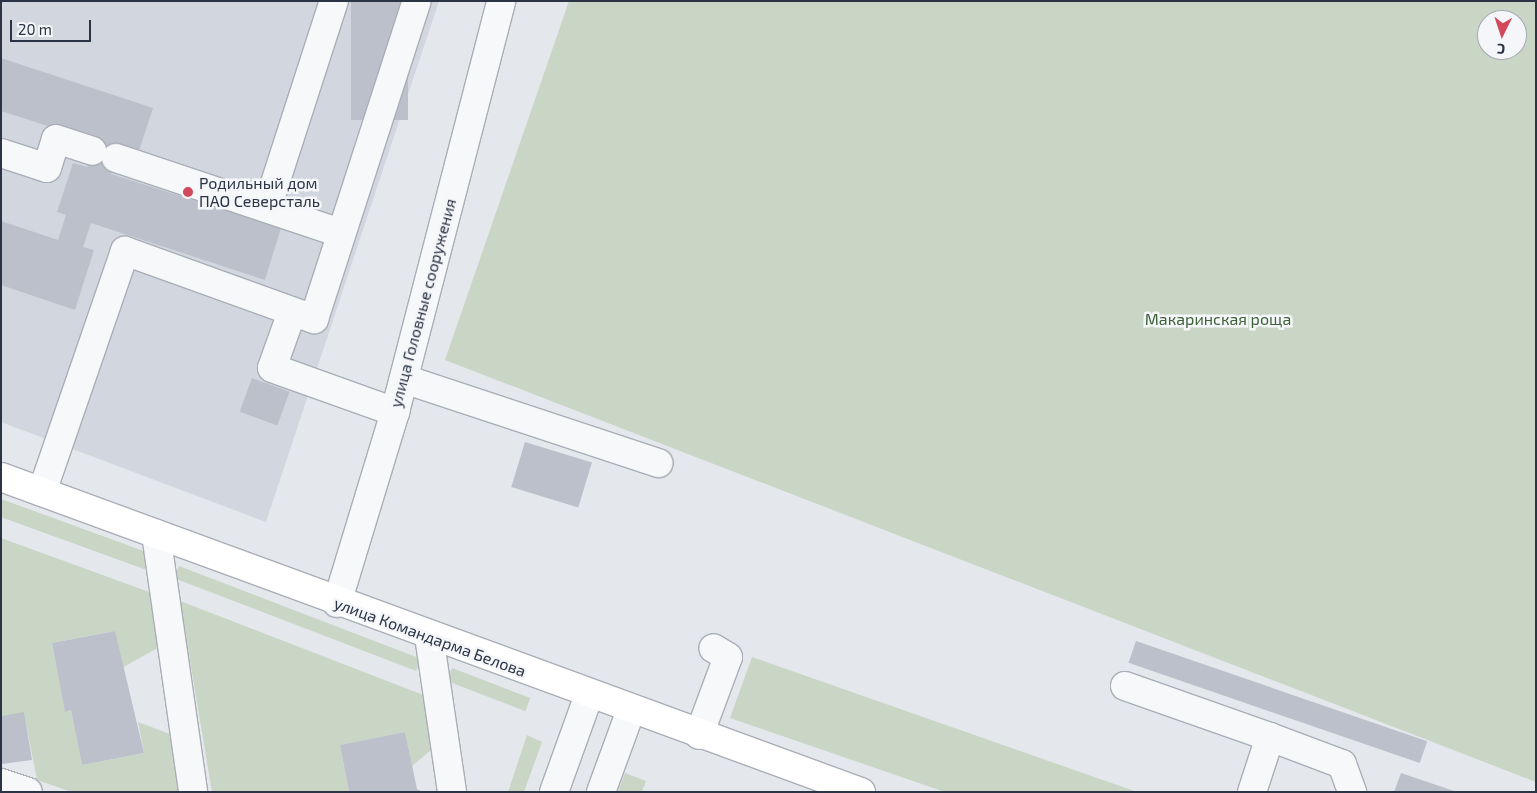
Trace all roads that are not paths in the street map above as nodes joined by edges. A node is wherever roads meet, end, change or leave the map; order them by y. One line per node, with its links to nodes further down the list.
1 (334, 1): 5 (street)
2 (417, 1): 6 (street)
3 (501, 1): 8 (street, улица Головные сооружения)
4 (1, 153): 5 (street)
5 (267, 208): 6 (street)
6 (340, 233): 7 (street)
7 (292, 312): 9 (street); 12 (street)
8 (404, 378): 9 (street, улица Головные сооружения); 10 (street)
9 (395, 412): 14 (street, улица Головные сооружения)
10 (658, 463)
11 (1, 477): 12 (main road, улица Командарма Белова)
12 (42, 492): 13 (main road, улица Командарма Белова)
13 (156, 534): 14 (main road, улица Командарма Белова); 24 (street)
14 (337, 602): 15 (main road, улица Командарма Белова)
15 (429, 636): 18 (main road, улица Командарма Белова); 25 (street)
16 (713, 648): 20 (street)
17 (1125, 686): 21 (street)
18 (589, 695): 19 (main road, улица Командарма Белова); 26 (street)
19 (631, 710): 20 (main road, улица Командарма Белова); 27 (street)
20 (699, 735): 28 (main road, улица Командарма Белова)
21 (1270, 737): 29 (street); 30 (street)
22 (1, 782): 23 (street)
23 (28, 792)
24 (193, 792)
25 (452, 792)
26 (554, 792)
27 (601, 792)
28 (861, 792)
29 (1252, 792)
30 (1352, 792)

